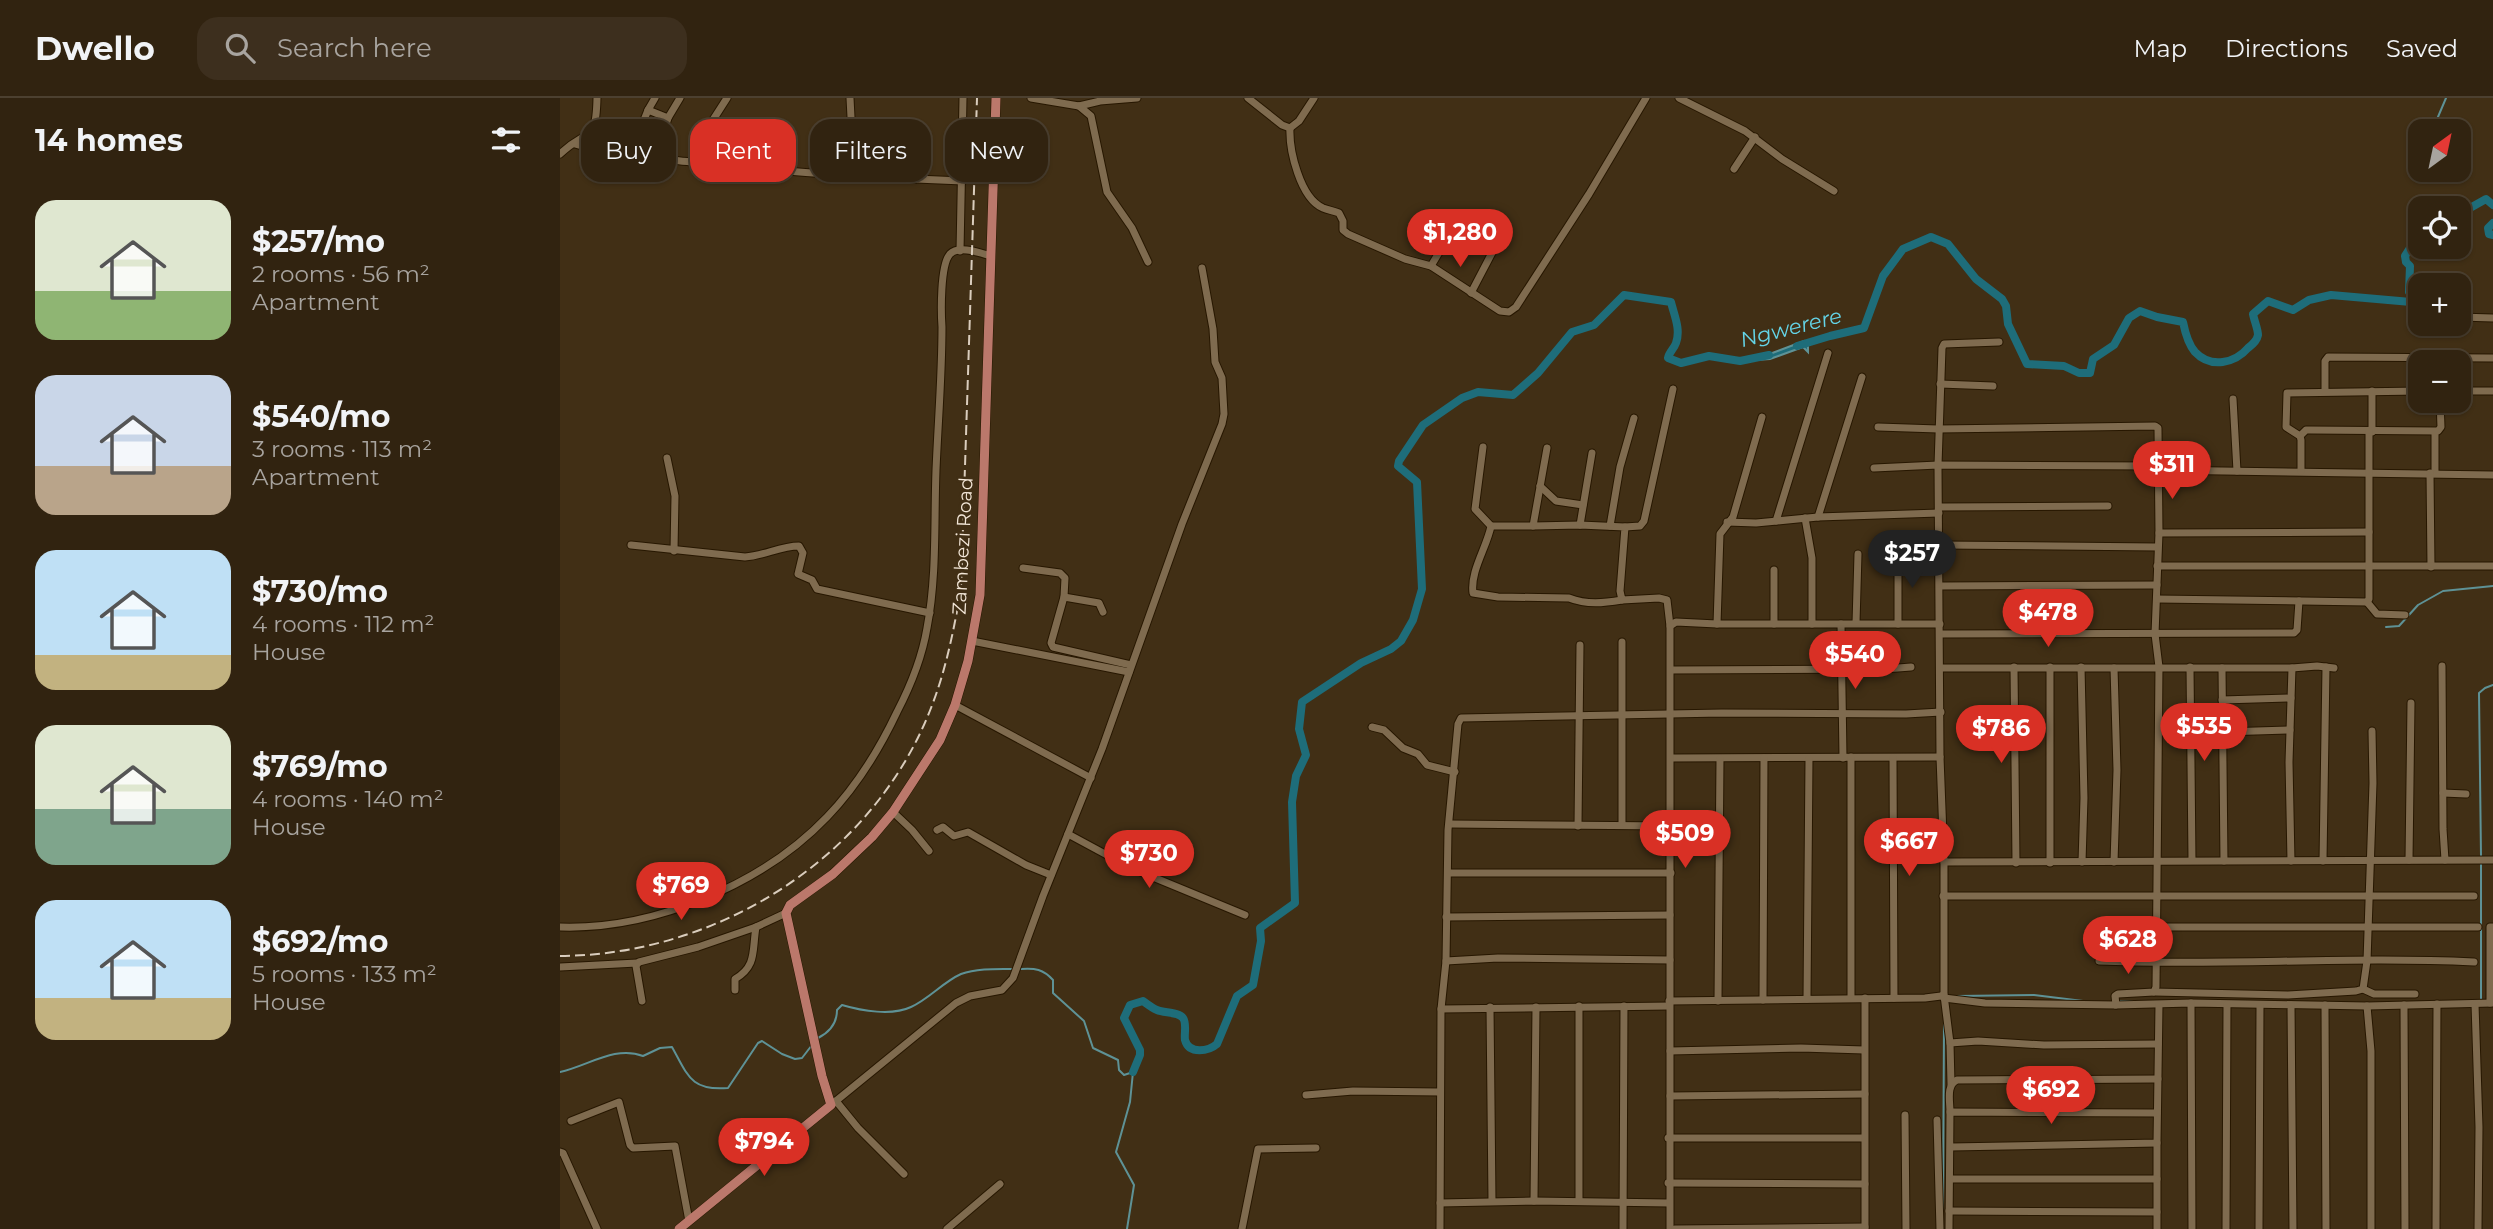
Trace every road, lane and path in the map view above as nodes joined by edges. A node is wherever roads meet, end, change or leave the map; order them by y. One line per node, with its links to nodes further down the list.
1 (597, 98): 23 (street)
2 (655, 98): 15 (street)
3 (680, 98): 16 (street)
4 (727, 98): 18 (street)
5 (850, 98): 19 (street)
6 (963, 98): 20 (street)
7 (996, 98): 32 (main road, Zambezi Road)
8 (1031, 98): 14 (street)
9 (1137, 98): 14 (street)
10 (1248, 98): 21 (street)
11 (1314, 98): 21 (street)
12 (1646, 98): 36 (street)
13 (1679, 98): 22 (street)
14 (1079, 106): 33 (street)
15 (648, 110): 16 (street); 17 (street)
16 (668, 118)
17 (644, 119)
18 (714, 119)
19 (851, 119)
20 (963, 119)
21 (1290, 128): 34 (street)
22 (1755, 137): 26 (street); 28 (street)
23 (575, 144): 24 (street); 25 (street)
24 (581, 146)
25 (560, 154)
26 (1734, 169)
27 (963, 182): 31 (street)
28 (1834, 191)
29 (1444, 214): 34 (street)
30 (1494, 249): 36 (street)
31 (960, 251): 32 (street); 107 (street)
32 (991, 256): 119 (main road, Zambezi Road)
33 (1148, 261)
34 (1431, 266): 36 (street)
35 (1202, 268): 135 (street)
36 (1471, 293)
37 (2471, 317): 38 (street)
38 (2493, 318)
39 (1999, 342): 43 (street)
40 (1828, 353): 78 (street)
41 (2493, 358): 46 (street)
42 (1862, 377): 76 (street)
43 (1940, 384): 44 (street); 56 (street)
44 (1993, 386)
45 (1672, 389): 84 (street)
46 (2325, 391): 47 (street); 59 (street)
47 (2372, 391): 48 (street); 57 (street)
48 (2408, 391)
49 (2471, 391): 50 (street)
50 (2493, 391)
51 (2232, 399): 67 (street)
52 (2440, 413): 58 (street)
53 (1762, 417): 79 (street)
54 (1634, 418): 83 (street)
55 (1878, 427): 56 (street)
56 (1938, 429): 64 (street); 66 (street)
57 (2371, 432): 58 (street); 59 (street); 69 (street)
58 (2435, 432): 70 (street)
59 (2300, 436): 68 (street)
60 (1483, 447): 81 (street)
61 (1547, 448): 72 (street)
62 (1592, 453): 73 (street)
63 (667, 458): 90 (street)
64 (1938, 465): 65 (street); 66 (street); 75 (street)
65 (1874, 468)
66 (2158, 468): 67 (street); 86 (street)
67 (2237, 471): 68 (street)
68 (2301, 471): 69 (street)
69 (2368, 473): 70 (street); 85 (street)
70 (2433, 473): 71 (street); 96 (street)
71 (2493, 475)
72 (1541, 486): 73 (street); 82 (street)
73 (1583, 505): 80 (street)
74 (2108, 506): 75 (street)
75 (1939, 510): 76 (street); 88 (street)
76 (1818, 517): 77 (street)
77 (1805, 519): 78 (street); 112 (street)
78 (1776, 521): 79 (street)
79 (1727, 522): 110 (street)
80 (1580, 525): 82 (street); 83 (street)
81 (1491, 526): 82 (street); 103 (street)
82 (1533, 526)
83 (1610, 526): 84 (street)
84 (1625, 527): 103 (street)
85 (2369, 532): 86 (street); 94 (street)
86 (2159, 533): 89 (street)
87 (631, 545): 90 (street)
88 (1940, 545): 89 (street); 100 (street)
89 (2157, 547): 93 (street)
90 (674, 551): 107 (street)
91 (1858, 554): 109 (street)
92 (1898, 556): 114 (street)
93 (2157, 566): 94 (street); 99 (street)
94 (2370, 566): 96 (street); 105 (street)
95 (2493, 566): 96 (street)
96 (2431, 567)
97 (1023, 568): 101 (street)
98 (1774, 570): 111 (street)
99 (2157, 585): 100 (street); 102 (street)
100 (1940, 586): 115 (street)
101 (1064, 597): 106 (street); 135 (street)
102 (2157, 598): 104 (street); 118 (street)
103 (1622, 600): 116 (street)
104 (2299, 601): 105 (street); 118 (street)
105 (2367, 602): 108 (street)
106 (1103, 612)
107 (930, 613): 195 (street)
108 (2405, 615)
109 (1856, 623): 113 (street); 114 (street)
110 (1717, 624): 111 (street); 116 (street)
111 (1774, 624): 112 (street)
112 (1812, 624): 113 (street)
113 (1841, 624): 136 (street)
114 (1898, 624): 115 (street)
115 (1940, 624): 117 (street)
116 (1670, 626): 137 (street)
117 (1941, 634): 118 (street); 130 (street)
118 (2155, 634): 127 (street)
119 (972, 641): 135 (street); 141 (main road, Zambezi Road)
120 (1622, 642): 145 (street)
121 (1580, 645): 144 (street)
122 (2442, 666): 160 (street)
123 (1911, 667): 136 (street)
124 (2014, 667): 125 (street); 130 (street); 182 (street)
125 (2050, 667): 126 (street); 183 (street)
126 (2081, 667): 131 (street); 180 (street)
127 (2159, 667): 128 (street); 131 (street); 174 (street)
128 (2189, 667): 132 (street); 170 (street)
129 (2326, 667): 133 (street); 134 (street); 177 (street)
130 (1941, 668): 142 (street)
131 (2114, 668): 181 (street)
132 (2222, 668): 133 (street); 139 (street)
133 (2292, 668): 138 (street)
134 (2334, 668)
135 (1130, 669): 159 (street)
136 (1840, 669): 137 (street); 143 (street)
137 (1671, 670): 146 (street)
138 (2291, 698): 139 (street); 148 (street)
139 (2222, 700): 150 (street)
140 (2411, 703): 171 (street)
141 (955, 705): 159 (street); 162 (main road, Zambezi Road)
142 (1941, 712): 143 (street); 151 (street)
143 (1842, 714): 146 (street); 154 (street)
144 (1579, 715): 145 (street); 158 (street); 165 (street)
145 (1621, 715): 146 (street); 164 (street)
146 (1671, 715): 152 (street)
147 (1372, 727): 158 (street)
148 (2290, 730): 150 (street); 176 (street)
149 (2372, 731): 178 (street)
150 (2223, 732): 175 (street)
151 (1940, 757): 155 (street); 179 (street)
152 (1671, 758): 156 (street); 166 (street)
153 (1764, 758): 156 (street); 157 (street); 221 (street)
154 (1847, 758): 155 (street); 157 (street); 219 (street)
155 (1893, 758): 217 (street)
156 (1720, 759): 220 (street)
157 (1809, 759): 218 (street)
158 (1455, 772): 163 (street)
159 (1091, 778): 168 (street)
160 (2443, 793): 161 (street); 172 (street)
161 (2466, 793)
162 (893, 812): 169 (street); 191 (main road, Zambezi Road)
163 (1450, 824): 165 (street); 184 (street)
164 (1622, 825): 165 (street); 166 (street)
165 (1578, 826)
166 (1670, 826): 185 (street)
167 (937, 830): 186 (street)
168 (1068, 834): 186 (street); 192 (street)
169 (929, 851)
170 (2192, 860): 174 (street); 175 (street)
171 (2409, 860): 172 (street); 178 (street)
172 (2445, 860): 173 (street)
173 (2493, 860)
174 (2157, 861): 181 (street); 187 (street)
175 (2224, 861): 176 (street)
176 (2291, 861): 177 (street)
177 (2323, 861): 178 (street)
178 (2369, 861): 188 (street)
179 (1944, 862): 182 (street); 189 (street)
180 (2082, 862): 181 (street); 183 (street)
181 (2114, 862)
182 (2016, 863): 183 (street)
183 (2050, 863)
184 (1448, 873): 185 (street); 194 (street)
185 (1671, 873): 193 (street)
186 (1051, 875): 251 (street)
187 (2158, 895): 188 (street); 189 (street); 201 (street)
188 (2368, 895): 190 (street); 199 (street)
189 (1943, 896): 215 (street)
190 (2474, 896)
191 (786, 913): 196 (street); 251 (main road)
192 (1245, 915)
193 (1670, 915): 194 (street); 202 (street)
194 (1446, 917): 204 (street)
195 (560, 927)
196 (756, 927): 208 (street); 211 (street)
197 (2106, 927): 201 (street)
198 (2493, 927): 203 (street)
199 (2367, 928): 200 (street); 201 (street); 206 (street)
200 (2479, 928)
201 (2158, 929): 209 (street)
202 (1670, 960): 204 (street); 225 (street)
203 (2492, 960): 224 (street)
204 (1446, 961): 240 (street)
205 (2099, 961): 209 (street)
206 (2367, 961): 207 (street); 209 (street); 212 (street)
207 (2474, 962)
208 (637, 963): 210 (street); 222 (street)
209 (2157, 963): 213 (street)
210 (560, 967)
211 (735, 989)
212 (2363, 989): 213 (street); 214 (street)
213 (2154, 992): 228 (street)
214 (2415, 994)
215 (1944, 996): 217 (street); 228 (street); 241 (street)
216 (1865, 998): 217 (street); 219 (street); 243 (street)
217 (1894, 998)
218 (1807, 999): 219 (street); 221 (street)
219 (1851, 999)
220 (1718, 1000): 221 (street); 225 (street)
221 (1763, 1000)
222 (642, 1001)
223 (2191, 1003): 229 (street); 230 (street); 291 (street)
224 (2491, 1003): 227 (street)
225 (1669, 1004): 235 (street); 244 (street)
226 (2437, 1004): 227 (street); 233 (street); 298 (street)
227 (2475, 1004): 299 (street)
228 (2116, 1005): 229 (street)
229 (2159, 1005): 242 (street)
230 (2227, 1005): 236 (street); 292 (street)
231 (2291, 1005): 232 (street); 236 (street); 294 (street)
232 (2325, 1005): 237 (street); 295 (street)
233 (2404, 1005): 237 (street); 297 (street)
234 (1579, 1006): 235 (street); 239 (street); 271 (street)
235 (1624, 1006): 272 (street)
236 (2260, 1006): 293 (street)
237 (2367, 1006): 296 (street)
238 (1490, 1007): 239 (street); 240 (street); 269 (street)
239 (1536, 1007): 270 (street)
240 (1441, 1009): 247 (street)
241 (1950, 1043): 242 (street); 246 (street)
242 (2158, 1044): 245 (street)
243 (1864, 1050): 244 (street); 248 (street)
244 (1670, 1051): 250 (street)
245 (2158, 1079): 246 (street); 253 (street)
246 (1951, 1084): 252 (street)
247 (1440, 1092): 249 (street); 273 (street)
248 (1865, 1094): 250 (street); 258 (street)
249 (1306, 1095)
250 (1670, 1096): 257 (street)
251 (834, 1103): 263 (street); 277 (main road)
252 (1950, 1112): 253 (street); 260 (street)
253 (2157, 1113): 259 (street)
254 (1905, 1115): 287 (street)
255 (1937, 1120): 288 (street)
256 (571, 1121): 277 (street)
257 (1668, 1138): 258 (street); 266 (street)
258 (1864, 1138): 268 (street)
259 (2157, 1143): 260 (street); 265 (street)
260 (1951, 1147): 264 (street)
261 (1316, 1148): 282 (street)
262 (560, 1152): 279 (street)
263 (904, 1174)
264 (1950, 1179): 265 (street); 275 (street)
265 (2157, 1179): 276 (street)
266 (1668, 1183): 268 (street); 274 (street)
267 (1000, 1184): 281 (street)
268 (1865, 1184): 278 (street)
269 (1492, 1201): 270 (street); 273 (street)
270 (1534, 1201): 271 (street)
271 (1579, 1201): 272 (street)
272 (1622, 1201): 274 (street); 284 (street)
273 (1440, 1203): 283 (street)
274 (1669, 1203): 285 (street)
275 (1949, 1211): 276 (street); 289 (street)
276 (2157, 1212): 290 (street)
277 (689, 1221): 280 (main road)
278 (1864, 1228): 286 (street)
279 (597, 1229)
280 (679, 1229)
281 (947, 1229)
282 (1242, 1229)
283 (1440, 1229)
284 (1623, 1229)
285 (1670, 1229)
286 (1675, 1229)
287 (1906, 1229)
288 (1940, 1229)
289 (1949, 1229)
290 (2157, 1229)
291 (2192, 1229)
292 (2226, 1229)
293 (2259, 1229)
294 (2293, 1229)
295 (2326, 1229)
296 (2371, 1229)
297 (2405, 1229)
298 (2436, 1229)
299 (2478, 1229)

